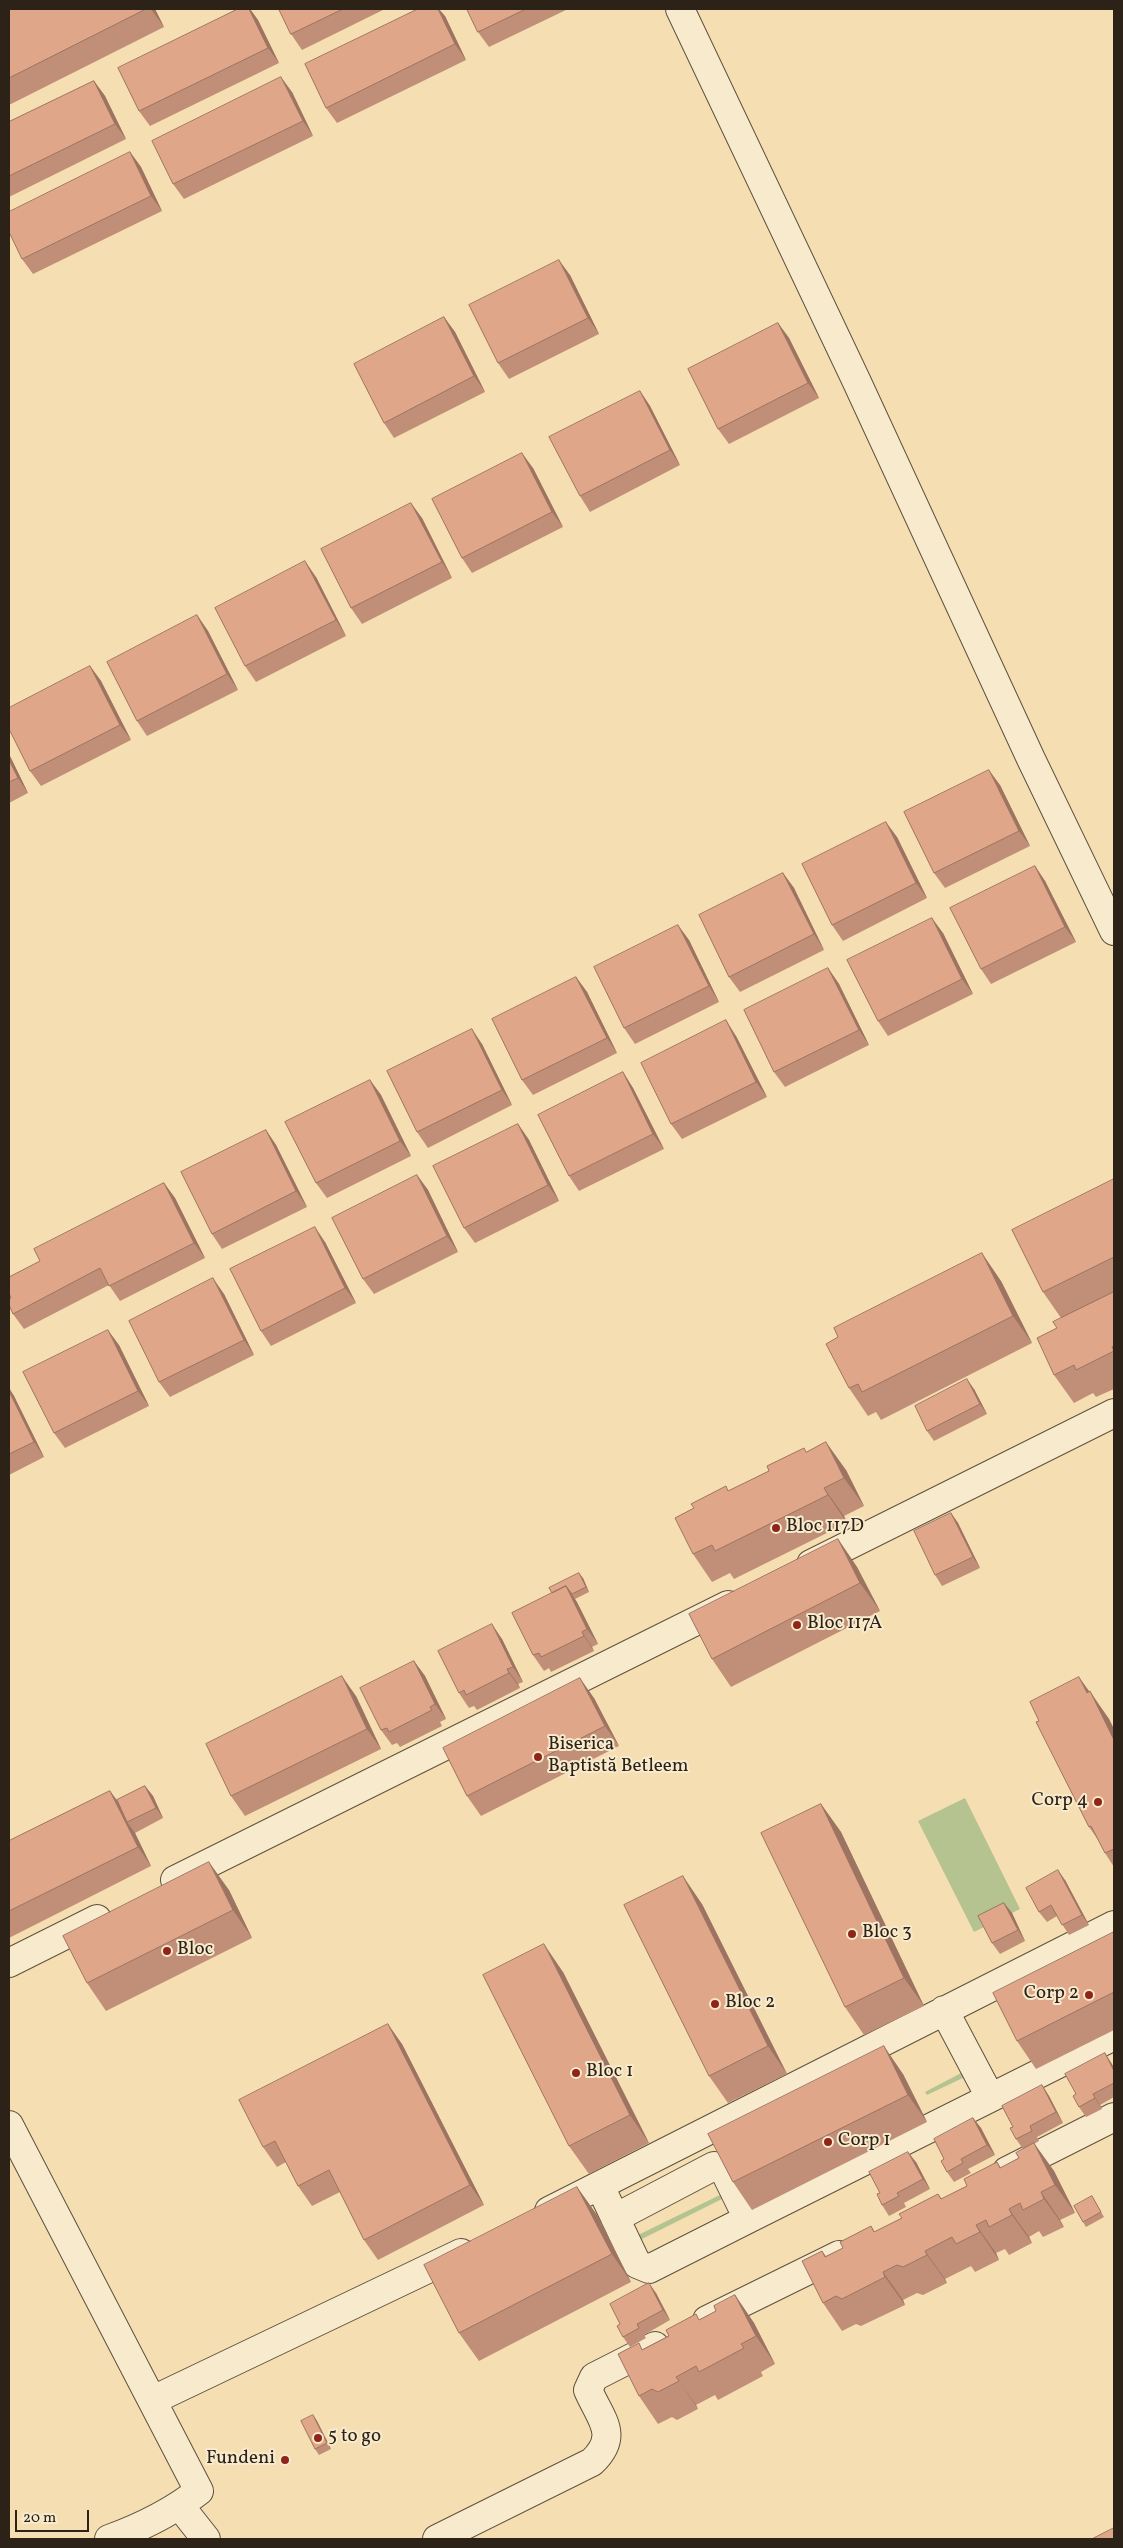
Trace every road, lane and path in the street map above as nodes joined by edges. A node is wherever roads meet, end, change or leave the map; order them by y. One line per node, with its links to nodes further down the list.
1 (680, 9): 2 (street)
2 (1114, 931)
3 (1114, 1413): 4 (street)
4 (786, 1577)
5 (751, 1594): 6 (street)
6 (151, 1892)
7 (116, 1910): 9 (street)
8 (1114, 1924): 10 (street)
9 (9, 1963)
10 (944, 2010): 12 (street); 16 (street)
11 (1114, 2036): 12 (street)
12 (990, 2097): 18 (street)
13 (1114, 2117): 15 (street)
14 (9, 2125): 22 (street)
15 (985, 2181)
16 (600, 2186): 17 (street); 19 (street)
17 (615, 2218): 18 (street); 18 (street)
18 (748, 2219)
19 (525, 2223)
20 (863, 2243): 26 (street)
21 (480, 2244): 22 (street)
22 (153, 2400): 23 (street)
23 (189, 2499): 24 (street); 25 (street)
24 (109, 2539)
25 (206, 2539)
26 (437, 2539)

